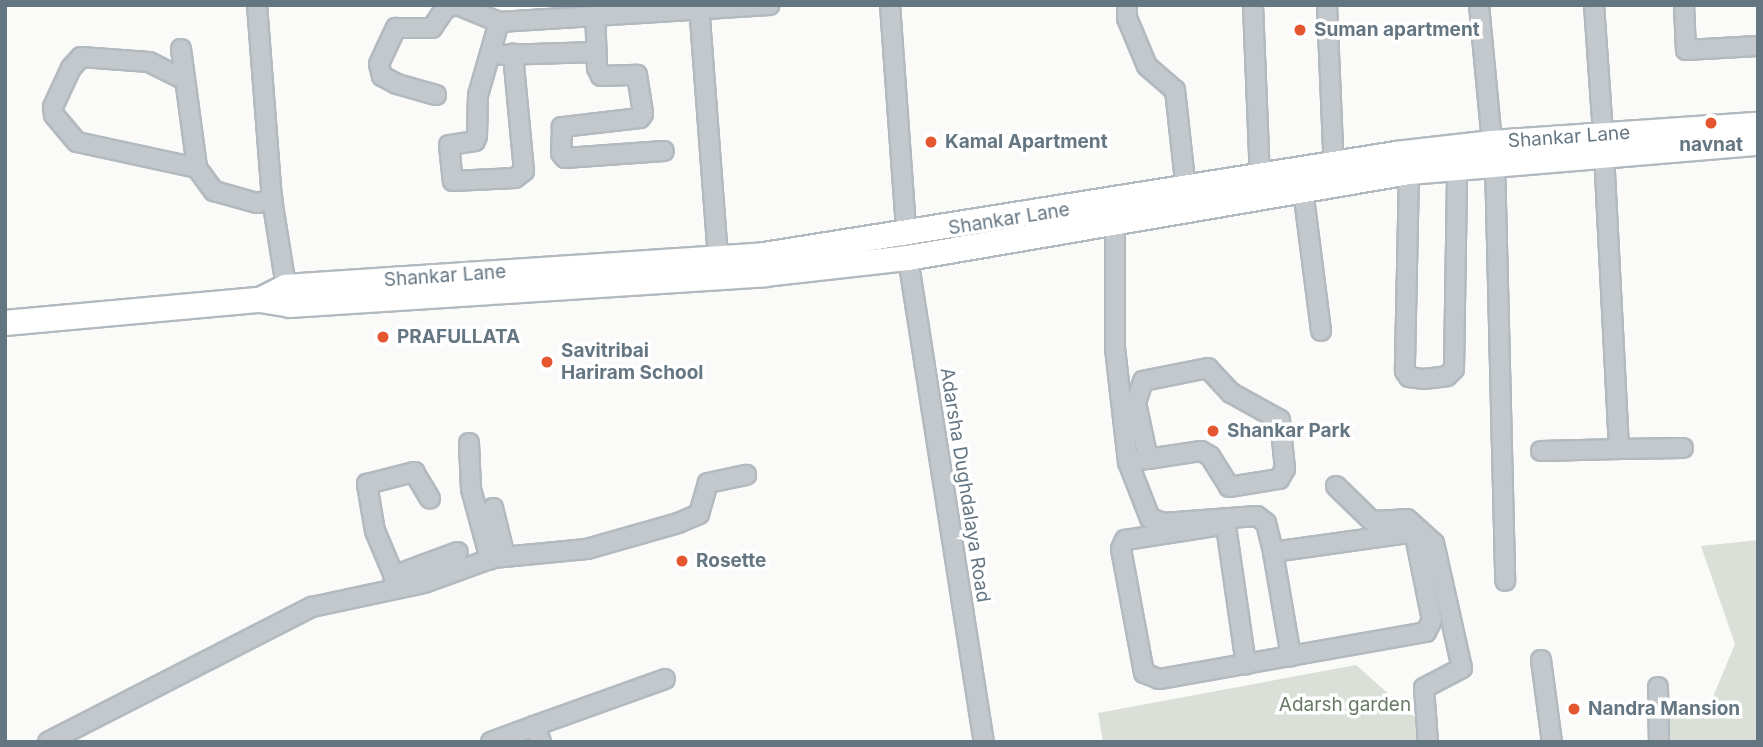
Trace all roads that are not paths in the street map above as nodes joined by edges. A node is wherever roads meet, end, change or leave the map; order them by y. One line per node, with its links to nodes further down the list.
1 (257, 5): 34 (street)
2 (455, 5): 14 (street); 21 (street)
3 (769, 5): 11 (street)
4 (890, 5): 36 (street, Adarsha Dughdalaya Road)
5 (1127, 5): 32 (street)
6 (1253, 5): 31 (street)
7 (1327, 5): 30 (street)
8 (1479, 5): 26 (street)
9 (1594, 5): 24 (street)
10 (1684, 5): 15 (street)
11 (699, 8): 12 (street); 37 (street)
12 (595, 11): 13 (street); 17 (street)
13 (537, 13): 14 (street)
14 (499, 22): 19 (street)
15 (1758, 46)
16 (181, 49): 20 (street)
17 (596, 52): 18 (street); 25 (street)
18 (513, 54): 19 (street); 19 (street)
19 (490, 55)
20 (185, 80): 28 (street); 28 (street)
21 (436, 95)
22 (1758, 125): 24 (street, Shankar Lane)
23 (1758, 143): 24 (street, Shankar Lane)
24 (1603, 144): 26 (street, Shankar Lane); 43 (street)
25 (664, 151)
26 (1493, 152): 27 (street, Shankar Lane); 30 (street, Shankar Lane); 57 (street)
27 (1457, 167): 29 (street, Shankar Lane); 29 (street)
28 (197, 168): 34 (street)
29 (1409, 172): 30 (street, Shankar Lane)
30 (1334, 174): 31 (street, Shankar Lane); 33 (street, Shankar Lane)
31 (1260, 177): 32 (street, Shankar Lane)
32 (1186, 190): 35 (street, Shankar Lane)
33 (1303, 190): 35 (street, Shankar Lane); 40 (street)
34 (272, 199): 38 (street)
35 (1115, 212): 36 (street, Shankar Lane); 46 (street)
36 (908, 247): 37 (street, Shankar Lane); 67 (street, Adarsha Dughdalaya Road)
37 (719, 268): 38 (street, Shankar Lane)
38 (288, 296): 39 (street, Shankar Lane)
39 (5, 323)
40 (1321, 331)
41 (468, 443): 56 (street)
42 (1683, 448): 43 (street)
43 (1619, 449): 44 (street)
44 (1541, 451)
45 (1148, 459): 45 (street); 46 (street)
46 (1128, 462): 50 (street)
47 (746, 475): 56 (street)
48 (1336, 486): 68 (street)
49 (430, 499): 58 (street)
50 (1142, 506): 52 (street); 53 (street)
51 (493, 508): 56 (street)
52 (1226, 519): 55 (street); 61 (street); 61 (street)
53 (1145, 527)
54 (458, 552): 58 (street)
55 (1273, 552): 59 (street); 59 (street)
56 (497, 558): 58 (street)
57 (1505, 581)
58 (396, 582): 65 (street)
59 (1291, 656): 61 (street)
60 (1541, 660): 69 (street)
61 (1246, 664)
62 (665, 679): 64 (street)
63 (1658, 687): 70 (street)
64 (538, 734): 66 (street)
65 (48, 742)
66 (491, 742)
67 (984, 742)
68 (1428, 742)
69 (1552, 742)
70 (1659, 742)

